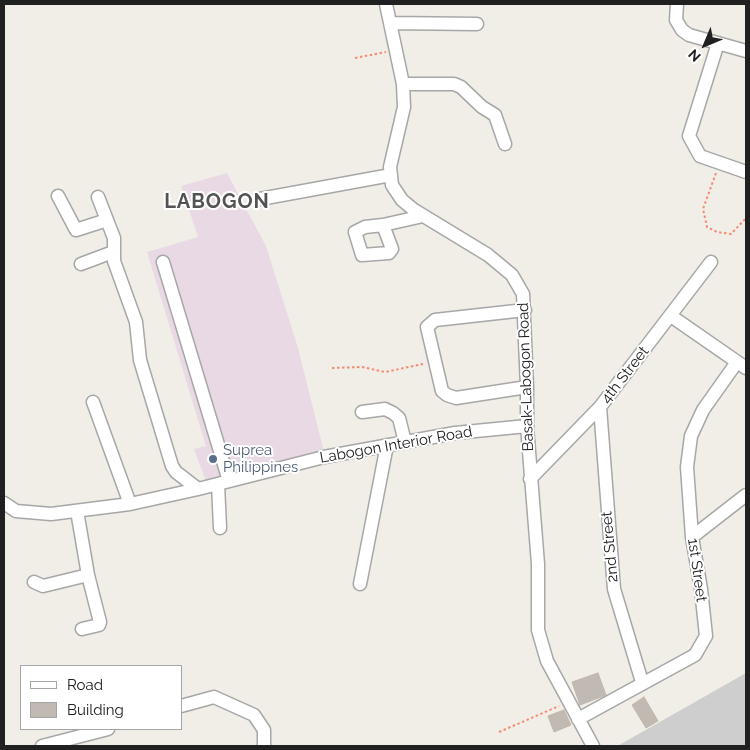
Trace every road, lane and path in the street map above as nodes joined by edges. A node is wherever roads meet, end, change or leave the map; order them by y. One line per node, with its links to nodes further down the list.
1 (386, 4): 3 (street)
2 (676, 4): 5 (street)
3 (390, 23): 4 (street); 6 (street)
4 (477, 24)
5 (718, 43): 7 (street); 11 (street)
6 (395, 50): 8 (path); 9 (street)
7 (746, 50)
8 (355, 58)
9 (403, 84): 10 (street); 13 (street)
10 (506, 144)
11 (714, 161): 12 (street); 18 (path)
12 (746, 172)
13 (390, 174): 16 (street); 17 (street, Basak-Labogon Road)
14 (58, 196): 19 (street)
15 (98, 197): 19 (street)
16 (260, 199)
17 (423, 216): 20 (street); 25 (street, Basak-Labogon Road)
18 (746, 218)
19 (107, 220): 21 (street)
20 (384, 225)
21 (113, 252): 24 (street); 39 (street)
22 (164, 262): 38 (street)
23 (710, 262): 26 (street, 4th Street)
24 (81, 264)
25 (525, 310): 27 (street); 30 (street, Basak-Labogon Road)
26 (671, 316): 28 (street); 32 (street, 4th Street)
27 (435, 361): 29 (path); 30 (street)
28 (742, 365): 45 (street, 1st Street)
29 (332, 368)
30 (528, 387): 34 (street, Basak-Labogon Road)
31 (93, 402): 42 (street)
32 (600, 407): 37 (street, 4th Street); 50 (street, 2nd Street)
33 (362, 412): 35 (street)
34 (526, 426): 35 (street, Labogon Interior Road); 37 (street, Basak-Labogon Road)
35 (405, 442): 36 (street, Labogon Interior Road)
36 (387, 445): 38 (street, Labogon Interior Road); 48 (street)
37 (530, 479): 51 (street, Basak-Labogon Road)
38 (224, 482): 39 (street, Labogon Interior Road); 44 (street)
39 (198, 489): 42 (street, Labogon Interior Road)
40 (746, 495): 45 (street)
41 (4, 504): 43 (street, Labogon Interior Road)
42 (130, 504): 43 (street, Labogon Interior Road)
43 (77, 511): 46 (street)
44 (220, 528)
45 (692, 536): 50 (street, 1st Street)
46 (88, 575): 47 (street); 49 (street)
47 (34, 582)
48 (360, 584)
49 (82, 629)
50 (642, 682): 53 (street, 1st Street)
51 (568, 702): 53 (street, Basak-Labogon Road); 55 (path)
52 (182, 706): 58 (street)
53 (578, 719): 59 (street, Basak-Labogon Road)
54 (104, 730): 57 (street)
55 (498, 732)
56 (42, 746): 57 (street)
57 (48, 746)
58 (264, 746)
59 (593, 746)

